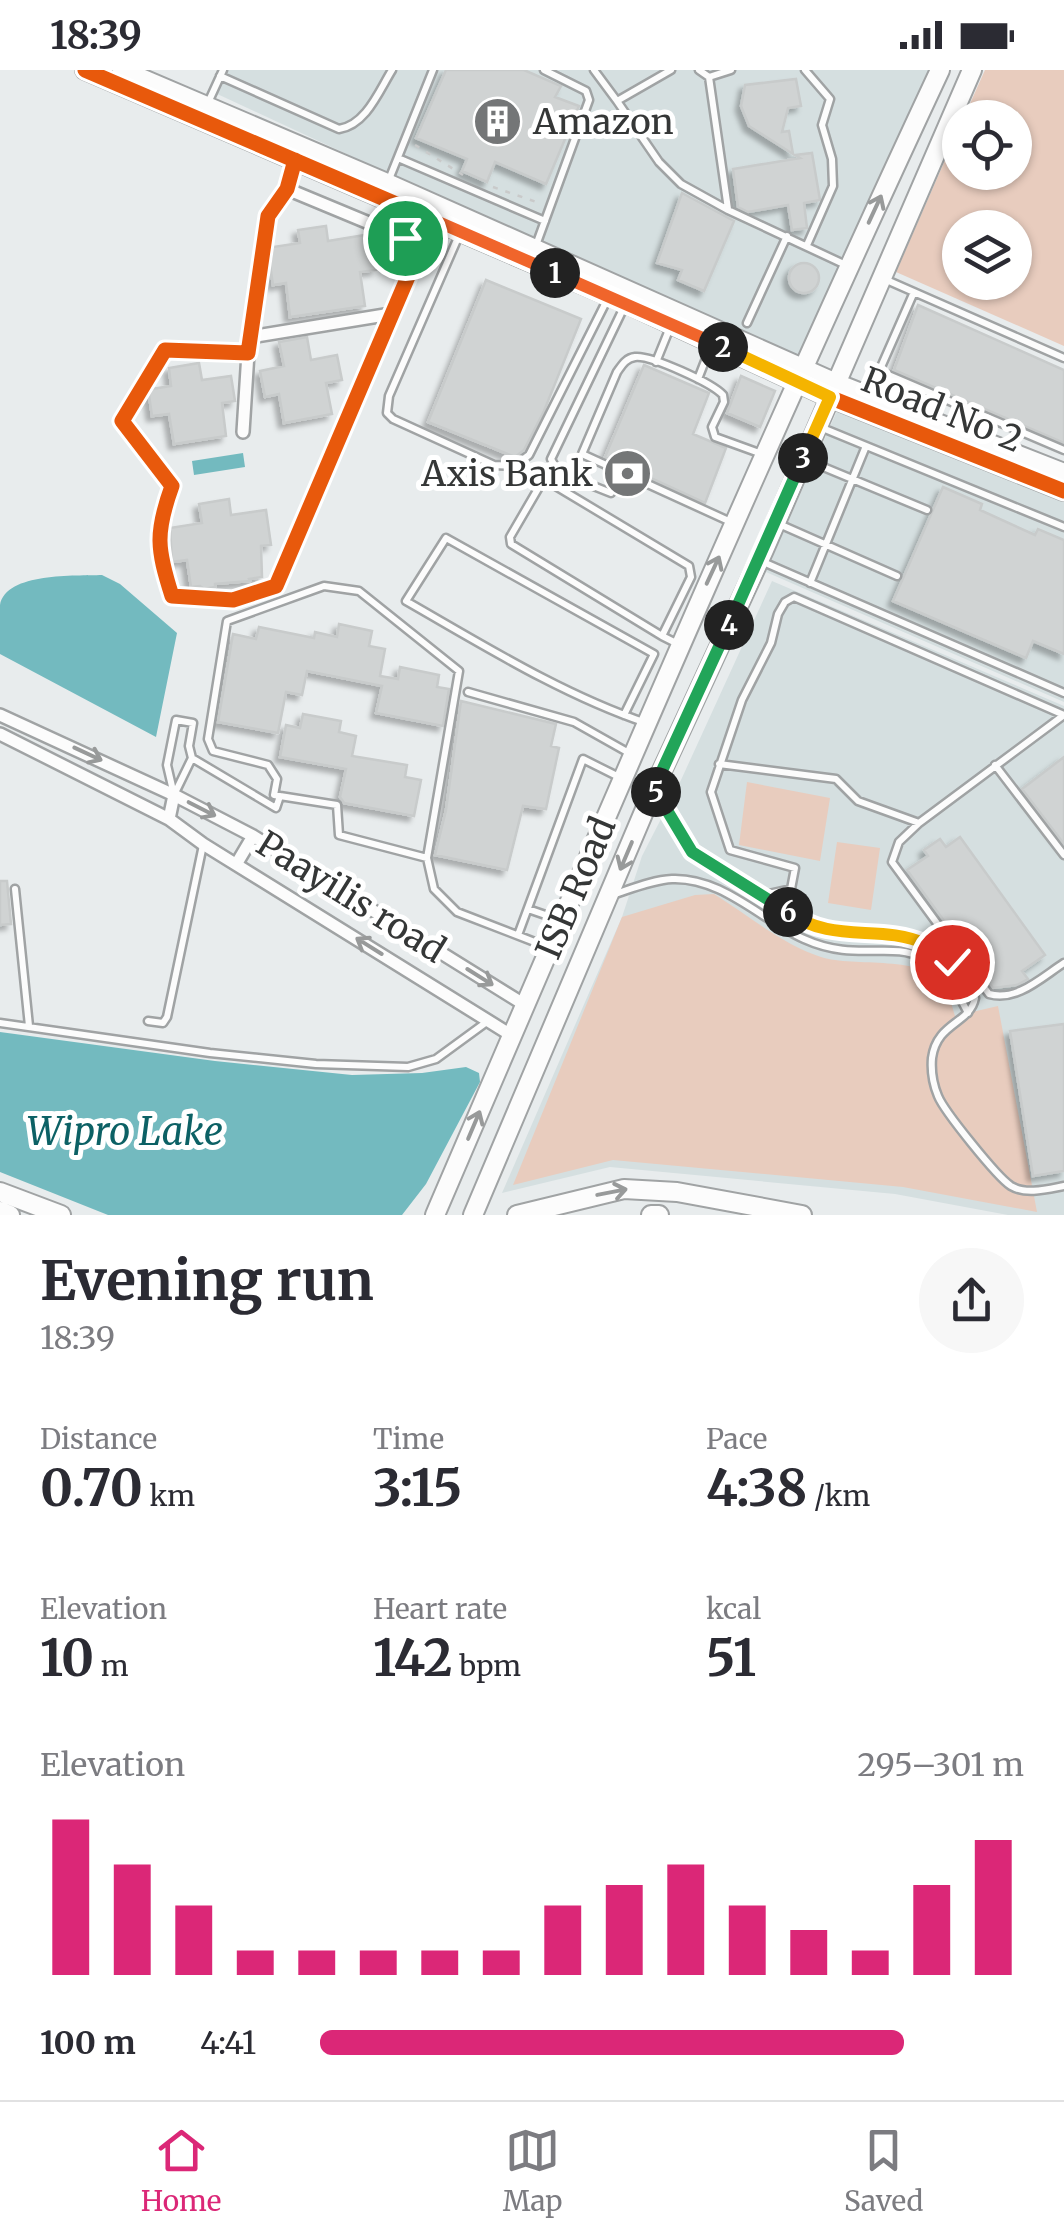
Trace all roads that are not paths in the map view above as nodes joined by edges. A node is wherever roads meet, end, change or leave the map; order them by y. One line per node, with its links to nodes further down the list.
1 (85, 70): 18 (main road, Road No 2)
2 (122, 70): 16 (main road, Road No 2)
3 (392, 70): 13 (lane)
4 (433, 70): 17 (lane)
5 (544, 70): 23 (lane)
6 (594, 70): 15 (lane)
7 (671, 70): 15 (lane)
8 (699, 70): 14 (lane)
9 (731, 70): 14 (lane)
10 (805, 70): 27 (lane)
11 (940, 70): 29 (main road, ISB Road, one-way to 11)
12 (972, 70): 30 (main road, ISB Road)
13 (221, 73): 16 (lane)
14 (710, 77): 21 (lane)
15 (617, 100): 21 (lane)
16 (206, 107): 19 (main road, Road No 2)
17 (398, 158): 19 (lane); 23 (lane)
18 (295, 160): 20 (street); 22 (main road, Road No 2)
19 (387, 183): 28 (main road, Road No 2)
20 (288, 189): 26 (street); 36 (street)
21 (728, 210): 25 (lane)
22 (413, 211): 24 (main road, Road No 2); 26 (street)
23 (542, 219): 28 (lane)
24 (461, 232): 32 (main road, Road No 2); 32 (lane)
25 (787, 236): 27 (lane); 34 (lane)
26 (405, 238): 33 (street)
27 (808, 245): 29 (lane)
28 (535, 248): 42 (main road, Road No 2)
29 (848, 266): 42 (main road, ISB Road)
30 (882, 278): 31 (lane); 44 (main road, ISB Road)
31 (914, 292): 39 (lane); 41 (lane)
32 (617, 299): 35 (main road, Road No 2); 57 (lane)
33 (391, 314): 36 (street); 38 (street)
34 (748, 322)
35 (672, 324): 37 (main road, Road No 2); 40 (lane)
36 (250, 337): 38 (street)
37 (713, 342): 42 (main road, Road No 2); 43 (lane)
38 (248, 353): 47 (street)
39 (1064, 358)
40 (656, 362): 43 (lane); 59 (lane)
41 (880, 371): 45 (lane); 48 (lane)
42 (800, 373): 44 (main road, Road No 2); 51 (main road, ISB Road)
43 (698, 380): 51 (lane)
44 (833, 390): 45 (main road, Road No 2); 46 (main road, ISB Road); 56 (main road, Road No 2)
45 (868, 396): 52 (main road, Road No 2)
46 (817, 425): 49 (lane); 53 (main road, ISB Road)
47 (243, 432)
48 (1032, 436): 50 (lane); 52 (lane)
49 (866, 446): 55 (lane); 61 (lane)
50 (1064, 450)
51 (764, 455): 59 (main road, ISB Road)
52 (1022, 456): 54 (main road, Road No 2)
53 (803, 458): 55 (lane); 60 (main road, ISB Road)
54 (1064, 473)
55 (852, 478): 58 (lane); 62 (lane)
56 (1064, 491)
57 (612, 494)
58 (927, 510)
59 (734, 523): 66 (main road, ISB Road, one-way to 59)
60 (775, 523): 62 (lane); 63 (main road, ISB Road)
61 (1064, 527)
62 (826, 545): 64 (lane); 65 (lane)
63 (758, 560): 65 (lane); 80 (main road, ISB Road)
64 (897, 576)
65 (810, 582): 69 (lane)
66 (682, 618): 67 (main road, ISB Road); 67 (lane)
67 (671, 641): 73 (main road, ISB Road)
68 (468, 692): 75 (lane)
69 (1064, 693)
70 (0, 715): 81 (street, Paayilis road, one-way to 81)
71 (624, 715): 71 (lane); 73 (lane)
72 (1064, 715): 77 (lane); 78 (lane)
73 (647, 723): 75 (main road, ISB Road)
74 (0, 734): 83 (street, Paayilis road)
75 (632, 756): 79 (main road, ISB Road)
76 (192, 758): 81 (lane); 81 (lane); 82 (lane)
77 (719, 764): 84 (lane); 91 (lane)
78 (995, 765): 84 (lane); 87 (lane)
79 (622, 778): 93 (lane); 94 (main road, ISB Road)
80 (654, 788): 91 (lane); 92 (main road, ISB Road, one-way to 92)
81 (174, 795): 83 (street); 85 (street, Paayilis road, one-way to 85)
82 (280, 796): 88 (lane); 88 (lane)
83 (169, 819): 86 (street, Paayilis road)
84 (920, 824): 97 (lane)
85 (254, 836): 89 (street); 98 (street, Paayilis road, one-way to 98)
86 (203, 844): 89 (street, Paayilis road); 101 (lane)
87 (1064, 855)
88 (428, 858): 95 (lane)
89 (237, 864): 100 (street, Paayilis road, one-way to 89)
90 (16, 889): 103 (lane)
91 (763, 895): 99 (lane)
92 (610, 896): 99 (lane); 111 (main road, ISB Road)
93 (528, 908): 94 (lane); 95 (lane)
94 (562, 921): 96 (main road, ISB Road)
95 (518, 936): 96 (lane)
96 (551, 948): 98 (main road, ISB Road)
97 (1064, 963)
98 (525, 1005): 104 (main road, ISB Road)
99 (968, 1013): 105 (lane)
100 (489, 1020): 103 (lane); 104 (street, Paayilis road)
101 (148, 1021)
102 (0, 1023): 103 (lane)
103 (29, 1026)
104 (512, 1034): 110 (main road, ISB Road, one-way to 104)
105 (1064, 1186)
106 (0, 1192): 109 (main road)
107 (0, 1211): 108 (main road)
108 (10, 1215)
109 (61, 1215)
110 (436, 1215)
111 (473, 1215)
112 (517, 1215): 113 (main road, one-way to 113)
113 (802, 1215)

